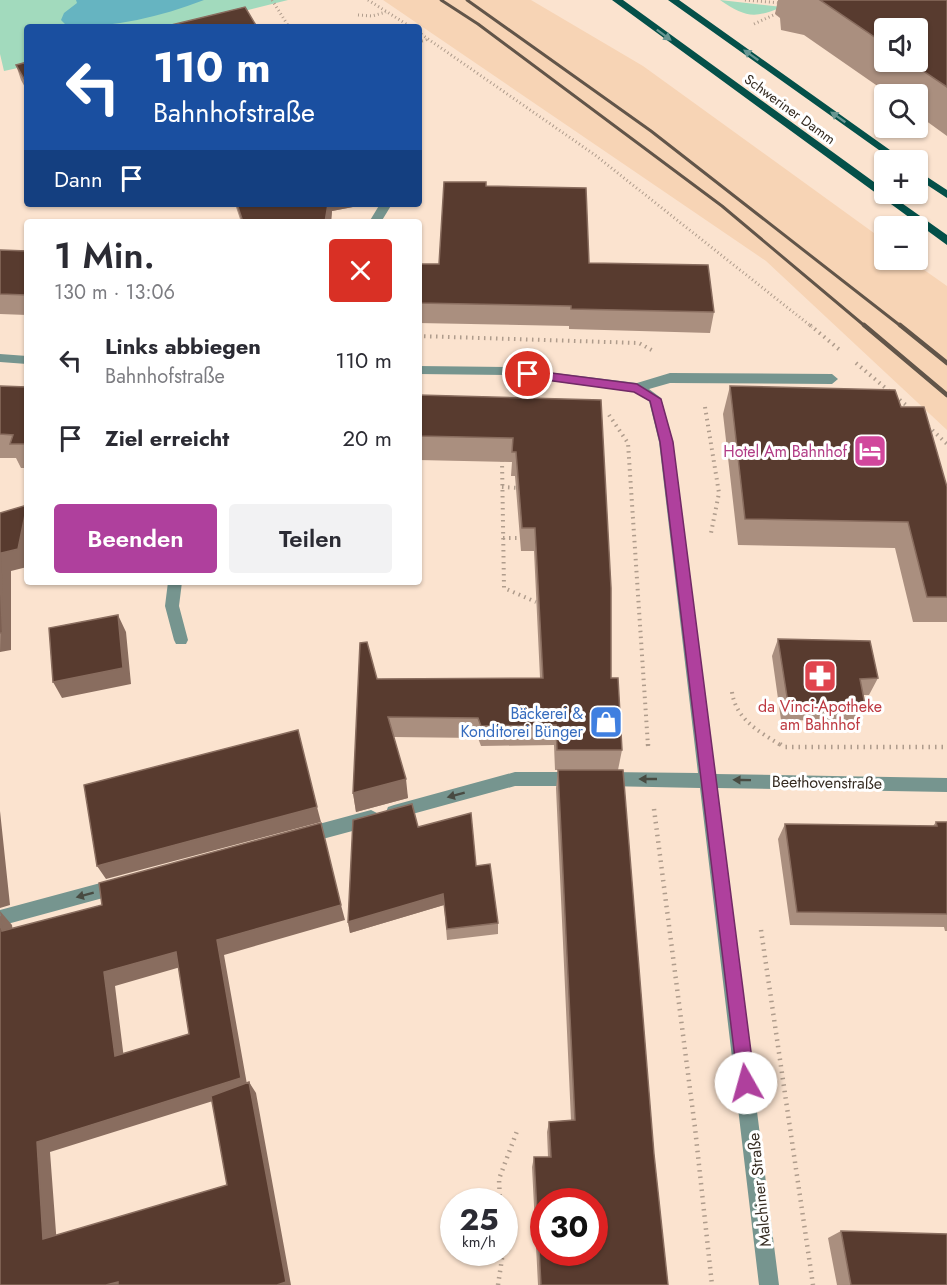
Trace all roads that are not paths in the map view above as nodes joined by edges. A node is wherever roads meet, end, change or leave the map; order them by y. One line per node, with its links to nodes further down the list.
1 (617, 0): 6 (main road, Schweriner Damm, one-way to 6)
2 (674, 0): 3 (main road, Schweriner Damm, one-way to 2)
3 (885, 150)
4 (928, 181): 5 (main road)
5 (947, 195)
6 (947, 241)
7 (0, 358): 8 (street)
8 (24, 360)
9 (422, 370): 11 (street)
10 (832, 379): 11 (street)
11 (637, 388): 14 (street, Malchiner Straße)
12 (174, 585): 13 (street)
13 (181, 640)
14 (707, 779): 15 (street, Beethovenstraße, one-way to 14); 16 (street, Beethovenstraße, one-way to 16); 19 (street, Malchiner Straße)
15 (947, 785)
16 (286, 841)
17 (137, 881): 18 (street, one-way to 18)
18 (0, 918)
19 (769, 1285)

